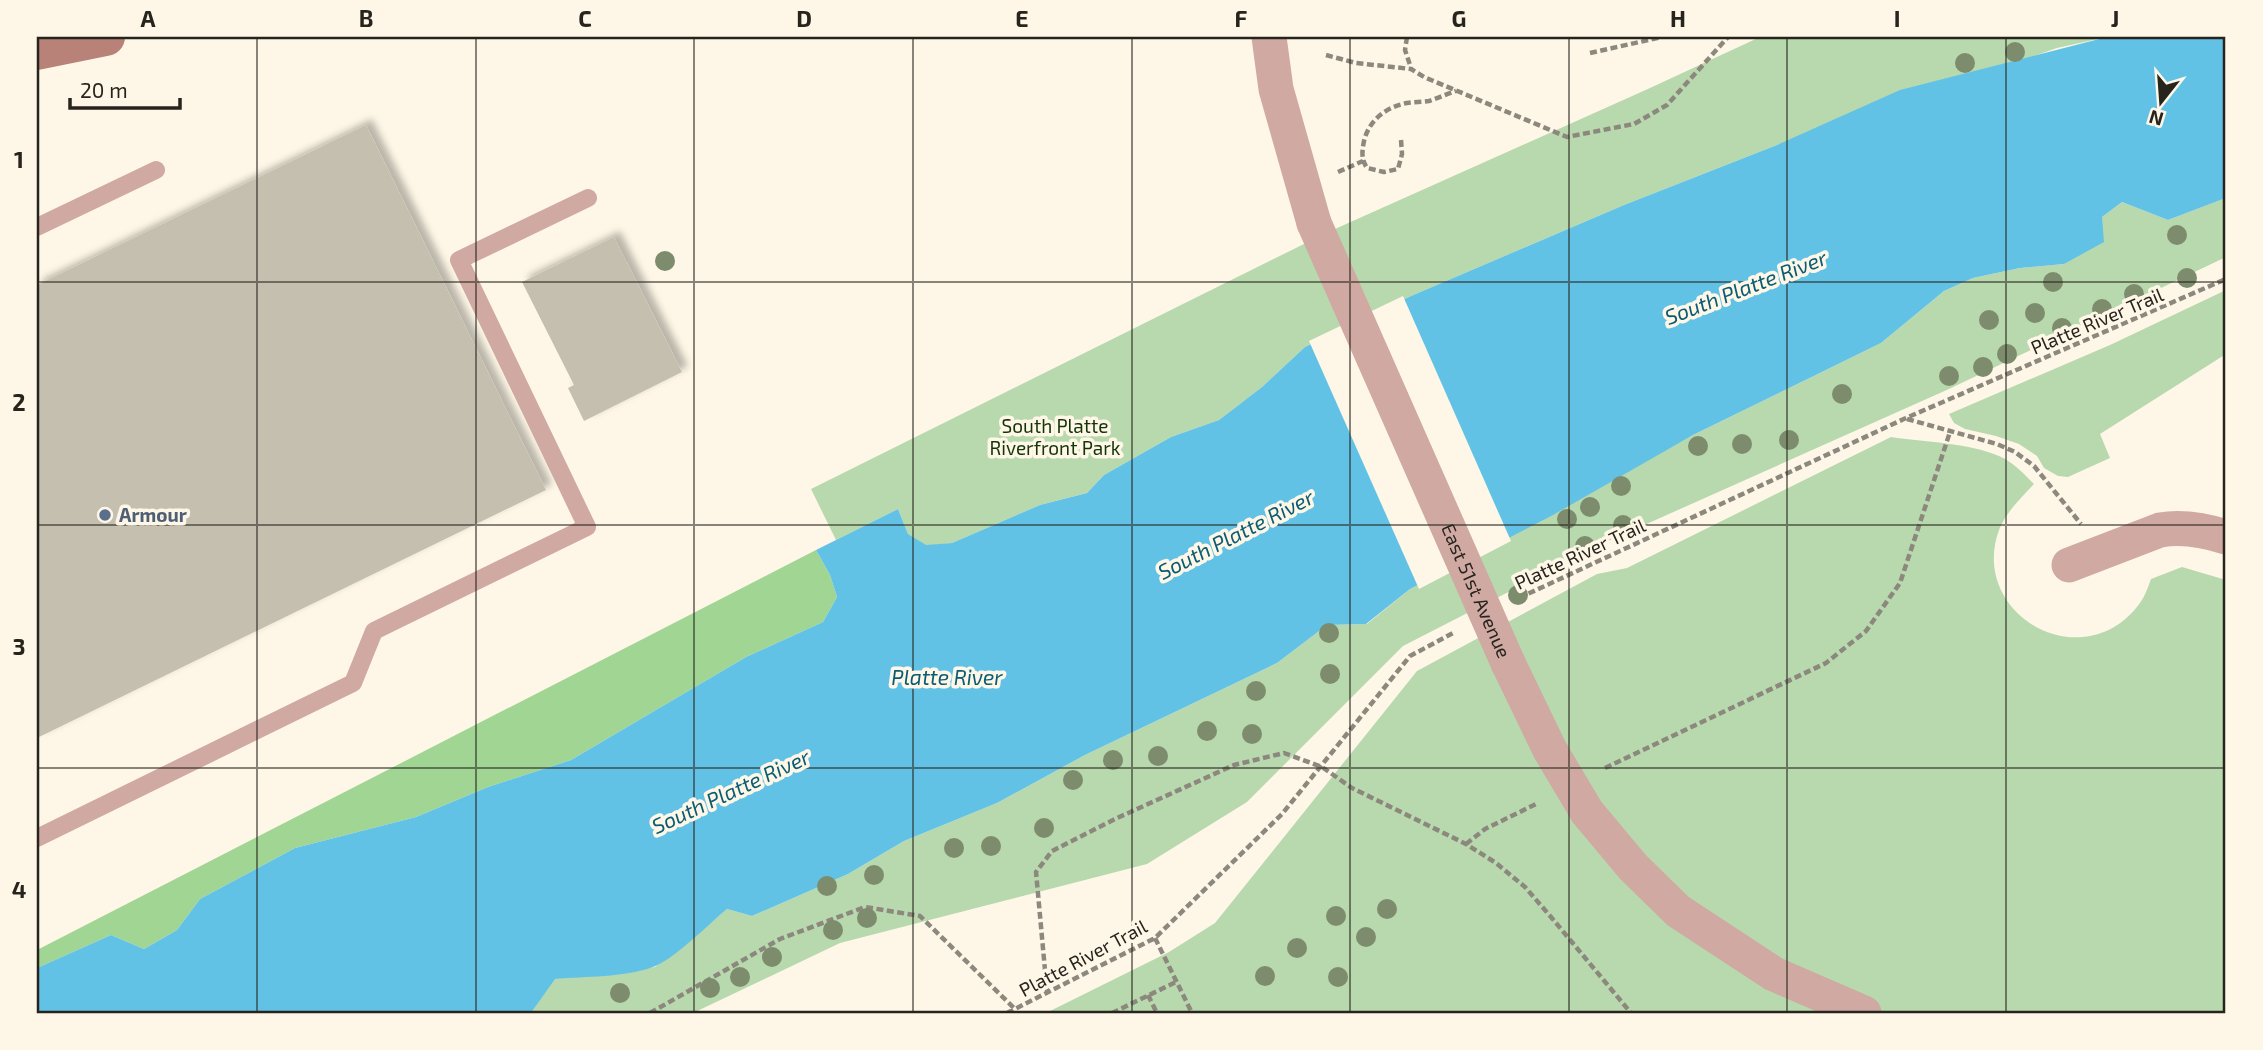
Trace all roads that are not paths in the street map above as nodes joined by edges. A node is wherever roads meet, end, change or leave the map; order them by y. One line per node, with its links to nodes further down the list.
1 (106, 37): 3 (street)
2 (1269, 37): 10 (street, East 51st Avenue, bridge)
3 (37, 51)
4 (156, 170): 6 (lane)
5 (589, 198): 9 (lane)
6 (37, 227)
7 (2226, 537): 8 (street)
8 (2069, 565)
9 (37, 838)
10 (1864, 1013)

